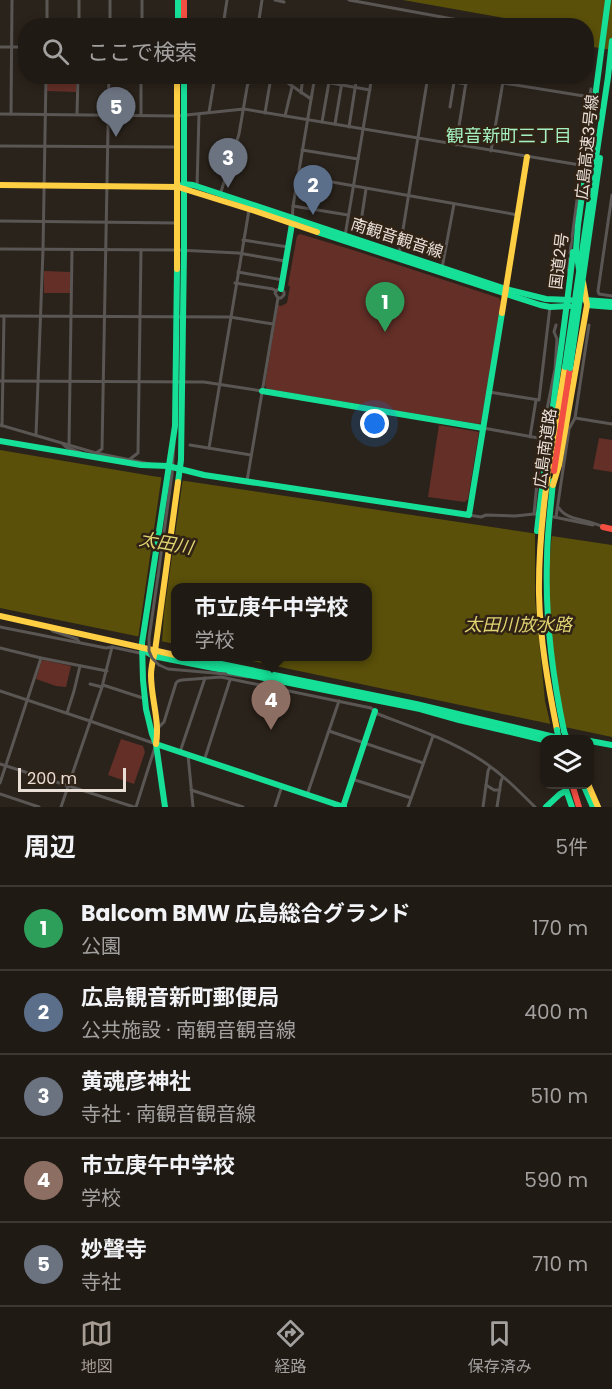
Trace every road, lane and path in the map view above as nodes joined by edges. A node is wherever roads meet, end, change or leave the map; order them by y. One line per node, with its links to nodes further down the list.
1 (12, 0): 25 (street)
2 (47, 0): 14 (street)
3 (79, 0): 15 (street)
4 (110, 0): 16 (street)
5 (142, 0): 17 (street)
6 (178, 0): 18 (main road)
7 (184, 0): 19 (main road)
8 (227, 0): 20 (street)
9 (262, 0): 21 (street)
10 (275, 0): 13 (street)
11 (349, 0): 22 (street)
12 (608, 0): 106 (main road, 国道2号)
13 (284, 2)
14 (47, 18)
15 (78, 18)
16 (110, 18)
17 (142, 18)
18 (177, 18)
19 (184, 18)
20 (224, 18)
21 (259, 18)
22 (444, 18)
23 (612, 41): 145 (main road, 広島高速3号線, bridge)
24 (0, 47): 25 (street)
25 (12, 47): 26 (street); 61 (street)
26 (18, 47)
27 (46, 84): 62 (street)
28 (78, 84): 63 (street)
29 (109, 84): 64 (street)
30 (141, 84): 66 (street)
31 (178, 84): 67 (main road)
32 (183, 84): 67 (main road)
33 (214, 84): 58 (street)
34 (248, 84): 57 (street)
35 (271, 84): 59 (street)
36 (288, 84): 49 (street)
37 (302, 84): 53 (street)
38 (314, 84): 55 (street)
39 (329, 84): 70 (street)
40 (338, 84): 48 (street)
41 (356, 84): 50 (street)
42 (371, 84): 52 (street)
43 (427, 84): 74 (street)
44 (454, 84): 56 (street)
45 (466, 84): 75 (street)
46 (503, 84): 81 (street)
47 (509, 84): 54 (street)
48 (342, 85): 50 (street); 71 (street)
49 (292, 87): 53 (street); 68 (street)
50 (356, 87): 52 (street); 72 (street)
51 (591, 89): 54 (street)
52 (370, 90): 73 (street)
53 (300, 93): 55 (street)
54 (590, 97): 84 (street)
55 (311, 99): 69 (street)
56 (450, 107)
57 (244, 109): 58 (street); 59 (street); 93 (street)
58 (209, 112): 65 (street)
59 (265, 113): 68 (street)
60 (0, 114): 61 (street)
61 (10, 114): 62 (street)
62 (45, 114): 63 (street); 77 (street)
63 (77, 114): 64 (street)
64 (108, 114): 66 (street); 78 (street)
65 (199, 114): 67 (street); 91 (street)
66 (141, 115): 67 (street)
67 (181, 115): 79 (main road); 89 (main road)
68 (285, 116): 69 (street)
69 (307, 120): 70 (street); 80 (street)
70 (322, 122): 71 (street)
71 (335, 124): 72 (street)
72 (349, 127): 73 (street)
73 (363, 129): 74 (street); 83 (street)
74 (418, 139): 75 (street); 95 (street)
75 (456, 145): 81 (street)
76 (0, 146): 77 (street)
77 (45, 146): 78 (street); 87 (street)
78 (108, 147): 79 (street); 88 (street)
79 (177, 147): 89 (main road)
80 (302, 150): 83 (street); 85 (street)
81 (491, 151): 82 (street)
82 (527, 157): 84 (street); 100 (main road)
83 (358, 159): 90 (street)
84 (580, 165): 122 (street)
85 (298, 176): 90 (street); 97 (street)
86 (0, 185): 87 (main road, 南観音観音線)
87 (44, 186): 88 (main road, 南観音観音線); 103 (street)
88 (107, 186): 89 (main road, 南観音観音線); 104 (street)
89 (182, 186): 91 (main road, 南観音観音線); 98 (main road, 南観音観音線); 105 (main road); 116 (main road)
90 (354, 186): 92 (street); 99 (street)
91 (197, 187): 93 (main road, 南観音観音線)
92 (366, 188): 95 (street); 107 (street)
93 (220, 195): 102 (main road, 南観音観音線)
94 (612, 195): 127 (street)
95 (409, 196): 96 (street); 118 (street)
96 (454, 204): 100 (street); 120 (street)
97 (293, 206): 99 (street); 102 (street)
98 (249, 209): 102 (main road, 南観音観音線); 109 (street)
99 (348, 215): 108 (street)
100 (518, 215): 126 (main road)
101 (0, 221): 103 (street)
102 (291, 221): 108 (main road, 南観音観音線); 110 (main road)
103 (43, 222): 104 (street); 112 (street)
104 (106, 222): 105 (street); 114 (street)
105 (178, 223): 116 (main road)
106 (578, 225): 122 (main road, 国道2号); 131 (main road, 国道2号)
107 (360, 228)
108 (344, 238): 118 (main road, 南観音観音線)
109 (243, 240): 110 (street); 117 (street)
110 (288, 247): 119 (main road)
111 (0, 249): 112 (street)
112 (43, 250): 113 (street); 135 (street)
113 (72, 250): 114 (street); 138 (street)
114 (106, 250): 115 (street); 136 (street)
115 (141, 250): 116 (street); 137 (street)
116 (181, 250): 117 (street); 139 (main road)
117 (241, 253): 119 (street); 121 (street)
118 (399, 256): 120 (main road, 南観音観音線)
119 (286, 261): 123 (main road)
120 (441, 270): 126 (main road, 南観音観音線)
121 (237, 272): 123 (street); 124 (street)
122 (571, 274): 130 (main road, 国道2号)
123 (283, 279): 125 (main road)
124 (235, 283): 125 (street); 140 (street)
125 (278, 290): 128 (street); 128 (street)
126 (506, 291): 130 (main road, 南観音観音線); 132 (main road, 南観音観音線); 154 (main road)
127 (612, 296)
128 (278, 298): 141 (street)
129 (612, 302): 131 (main road, 南観音観音線)
130 (568, 303): 131 (main road, 南観音観音線); 132 (main road, 南観音観音線); 156 (main road, 国道2号)
131 (587, 303): 133 (main road, 南観音観音線); 144 (main road)
132 (550, 307): 155 (street)
133 (612, 307)
134 (2, 316): 135 (street); 146 (street)
135 (41, 316): 138 (street); 147 (street)
136 (105, 316): 137 (street); 138 (street); 149 (street)
137 (140, 316): 139 (street); 150 (street)
138 (70, 317): 148 (street)
139 (180, 317): 140 (street); 151 (main road)
140 (230, 317): 141 (street); 152 (street)
141 (273, 324): 153 (street)
142 (556, 325): 156 (street)
143 (589, 325): 144 (street)
144 (582, 338): 157 (street); 176 (main road)
145 (567, 367): 176 (main road, 広島南道路); 181 (main road, 広島南道路)
146 (2, 381): 147 (street); 159 (street)
147 (38, 381): 148 (street); 161 (street)
148 (70, 381): 149 (street); 166 (street)
149 (104, 381): 150 (street); 169 (street)
150 (139, 382): 151 (street); 172 (street)
151 (180, 382): 152 (street); 174 (main road); 174 (main road)
152 (219, 384): 153 (street); 168 (street)
153 (262, 391): 160 (main road); 170 (street)
154 (489, 392): 155 (street); 160 (main road)
155 (536, 400): 162 (street)
156 (551, 401): 163 (street); 181 (main road, 国道2号)
157 (575, 418): 158 (street); 177 (street)
158 (612, 424)
159 (1, 425): 161 (street)
160 (483, 428): 162 (street); 178 (main road)
161 (36, 435): 165 (street)
162 (530, 437): 163 (street)
163 (544, 439): 178 (street)
164 (0, 441): 171 (main road)
165 (61, 442): 166 (street); 171 (street)
166 (69, 445): 169 (street)
167 (189, 445): 168 (street)
168 (209, 448): 170 (street)
169 (96, 453): 172 (street)
170 (251, 455): 175 (street)
171 (85, 456): 173 (main road)
172 (130, 459): 173 (street)
173 (154, 466): 174 (main road)
174 (173, 471): 175 (main road); 188 (main road); 189 (main road); 199 (street, bridge)
175 (247, 481): 178 (main road)
176 (553, 485): 181 (main road, 広島南道路)
177 (558, 503): 179 (street); 179 (street)
178 (469, 516)
179 (603, 527): 180 (main road)
180 (612, 529)
181 (542, 531): 212 (main road, 広島南道路, bridge); 213 (main road, bridge)
182 (0, 616): 183 (main road)
183 (49, 626): 185 (street); 188 (main road)
184 (0, 627): 185 (street)
185 (79, 642): 186 (street)
186 (112, 647): 188 (street); 196 (street)
187 (0, 648): 192 (street)
188 (142, 648): 189 (main road); 203 (main road)
189 (154, 650): 190 (main road); 191 (main road); 209 (main road)
190 (171, 654)
191 (171, 654)
192 (41, 658): 195 (street); 204 (street)
193 (199, 661): 199 (main road)
194 (202, 661): 211 (main road)
195 (80, 666): 196 (street); 207 (street)
196 (107, 671): 201 (street)
197 (205, 678): 198 (street); 209 (street); 220 (street)
198 (230, 679): 205 (street); 222 (street)
199 (277, 680): 215 (main road)
200 (90, 684): 201 (street)
201 (103, 686): 203 (street); 208 (street)
202 (0, 691): 204 (street)
203 (146, 699): 218 (main road)
204 (27, 700): 207 (street); 225 (street)
205 (339, 701): 206 (street); 210 (street)
206 (375, 711): 214 (street); 217 (main road)
207 (67, 713): 208 (street)
208 (90, 721): 218 (street); 231 (street)
209 (158, 728): 218 (main road)
210 (329, 731): 217 (street); 241 (street)
211 (545, 735)
212 (558, 735)
213 (565, 735)
214 (433, 736): 223 (street); 226 (street)
215 (540, 739)
216 (594, 742): 219 (main road)
217 (364, 743): 223 (street); 228 (main road)
218 (156, 744): 220 (main road); 245 (street); 246 (main road)
219 (612, 745)
220 (180, 753): 221 (main road)
221 (188, 755): 222 (main road); 238 (street)
222 (204, 760): 232 (main road)
223 (423, 763): 242 (street)
224 (0, 764): 225 (street)
225 (6, 765): 229 (street); 231 (street)
226 (490, 766): 227 (street); 230 (street)
227 (503, 777): 239 (street); 254 (street)
228 (352, 778): 242 (street); 250 (main road)
229 (0, 783)
230 (486, 784): 239 (street); 252 (street)
231 (68, 786): 244 (street); 245 (street)
232 (282, 786): 241 (main road); 249 (street)
233 (564, 789): 255 (main road)
234 (565, 789): 256 (main road)
235 (574, 789): 257 (main road)
236 (585, 789): 258 (main road)
237 (590, 789): 259 (main road)
238 (191, 790): 247 (street); 248 (street)
239 (500, 790): 253 (street)
240 (0, 794): 243 (street)
241 (307, 795): 250 (main road)
242 (411, 798): 251 (street)
243 (39, 807)
244 (61, 807)
245 (134, 807)
246 (165, 807)
247 (194, 807)
248 (243, 807)
249 (275, 807)
250 (343, 807)
251 (408, 807)
252 (483, 807)
253 (497, 807)
254 (534, 807)
255 (546, 807)
256 (572, 807)
257 (579, 807)
258 (593, 807)
259 (598, 807)

